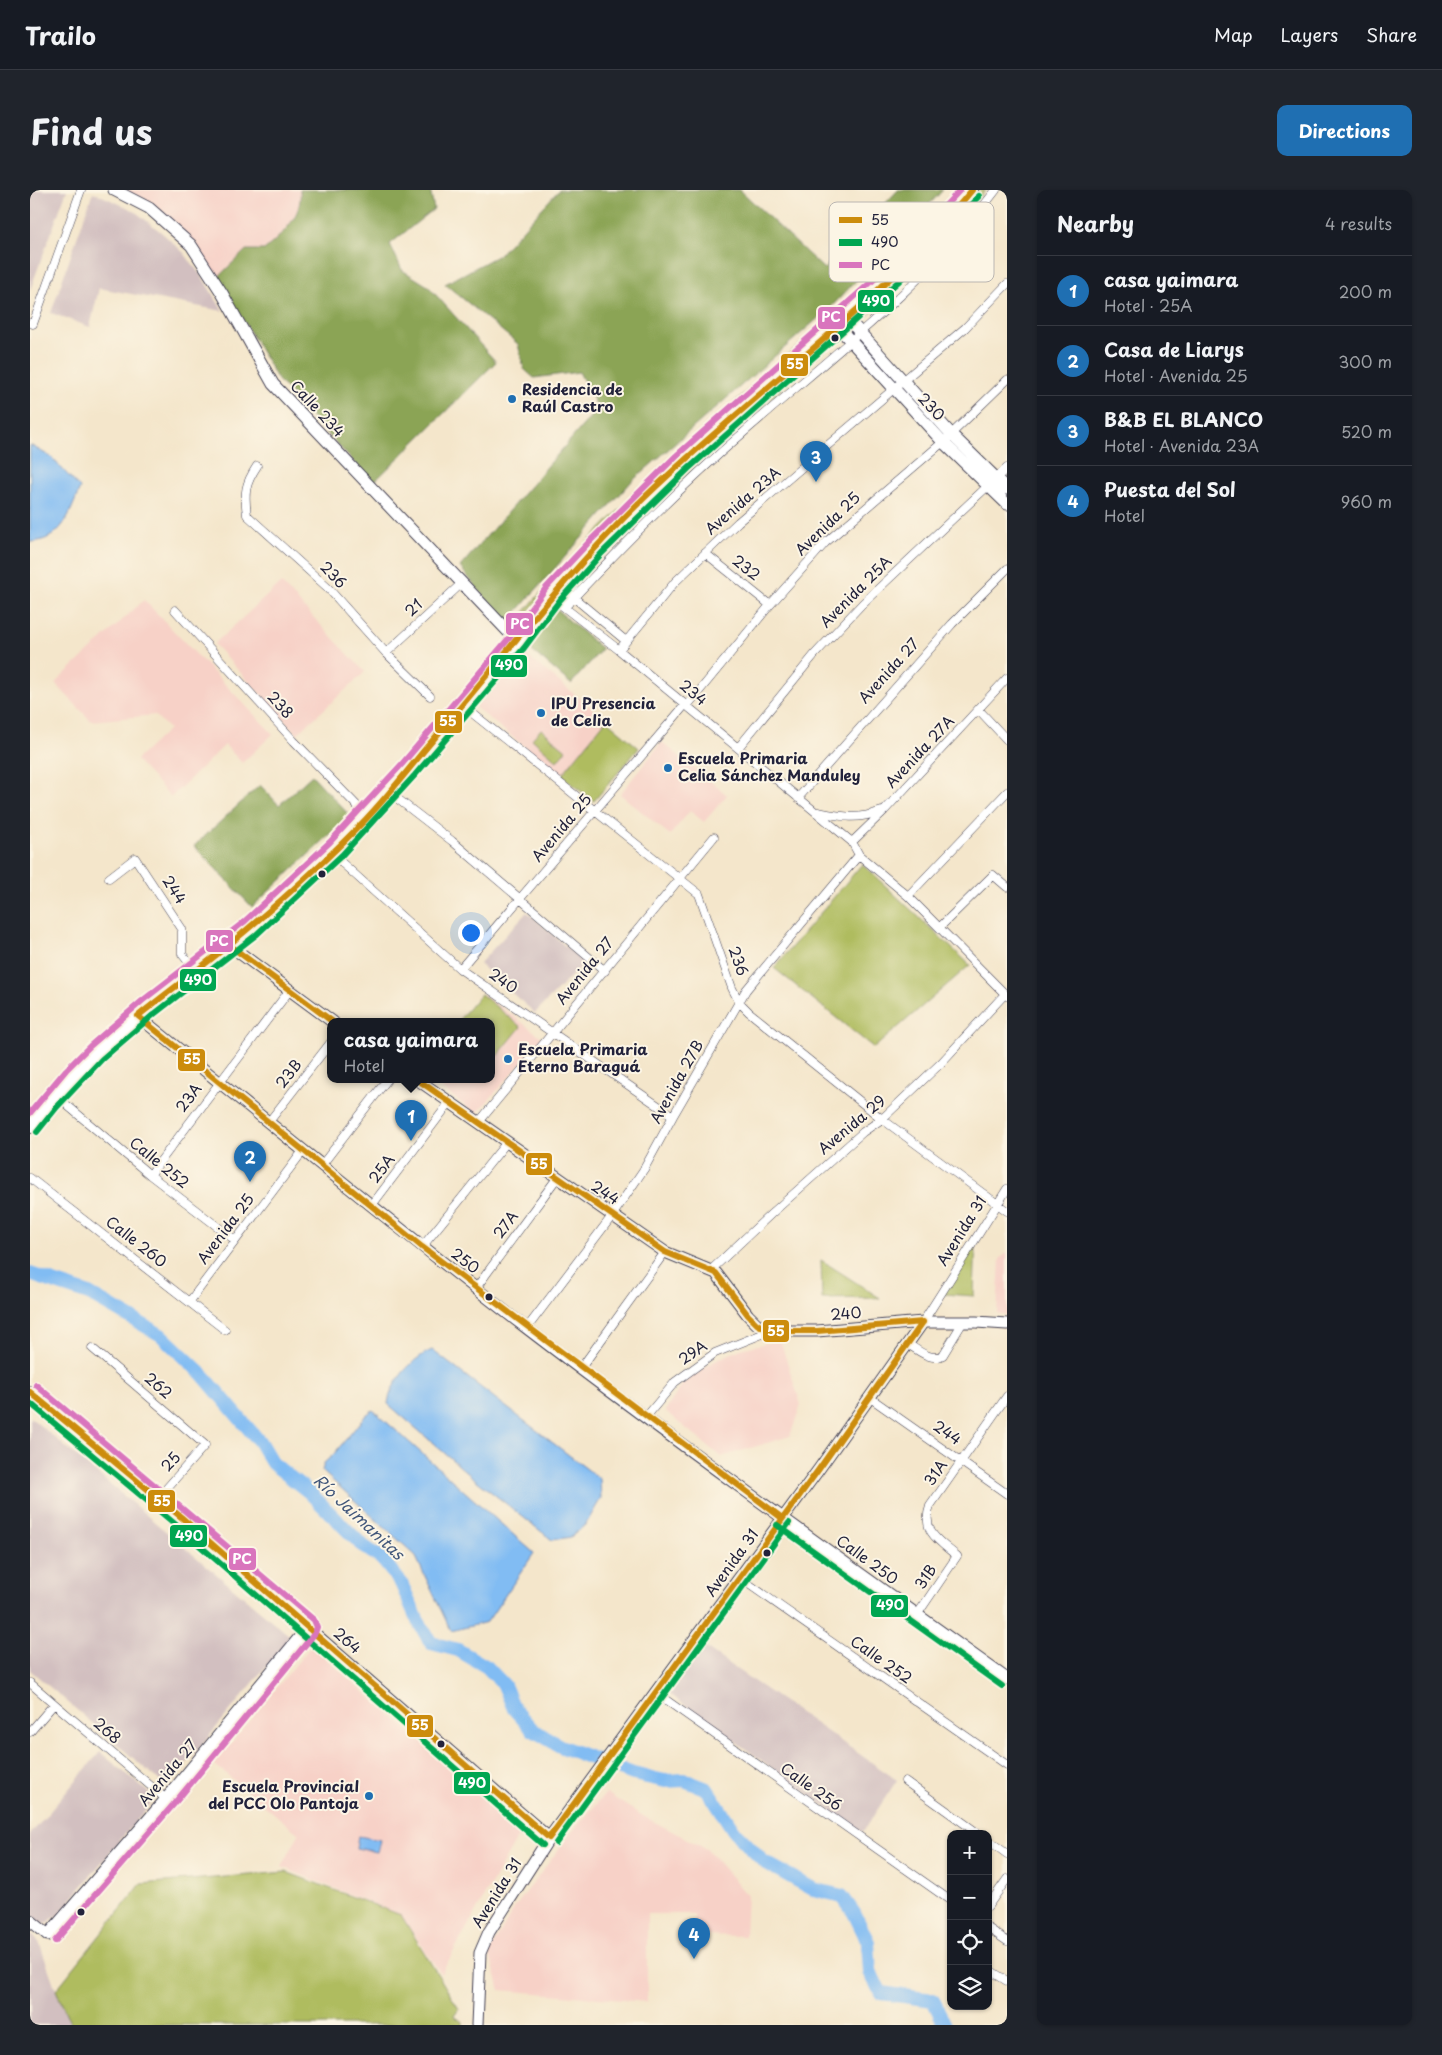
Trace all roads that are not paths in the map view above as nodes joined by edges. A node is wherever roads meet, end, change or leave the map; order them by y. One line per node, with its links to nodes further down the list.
1 (81, 190): 11 (street)
2 (114, 190): 24 (street, Calle 234)
3 (972, 190): 5 (main road)
4 (996, 190): 6 (street)
5 (962, 202)
6 (987, 202)
7 (884, 282): 10 (main road)
8 (917, 282): 12 (street)
9 (1007, 284): 14 (street, Avenida 23A)
10 (842, 322): 12 (street, 230); 25 (main road)
11 (31, 324)
12 (856, 338): 14 (street, 230); 15 (street, 230); 27 (street)
13 (1007, 380): 16 (street, Avenida 25)
14 (903, 382): 15 (street, Avenida 23A); 16 (street, 230)
15 (894, 390): 16 (street, 230); 22 (street, Avenida 23A)
16 (947, 438): 19 (street, 230); 28 (street, Avenida 25)
17 (257, 466): 34 (street, 236)
18 (1007, 468): 19 (street, Avenida 25A)
19 (992, 483): 20 (street, 230); 21 (street, 230); 41 (street, Avenida 25A)
20 (1007, 489)
21 (1007, 504)
22 (705, 553): 28 (street, 232); 32 (street, Avenida 23A)
23 (1007, 569): 44 (street, Avenida 27)
24 (461, 584): 31 (street, Calle 234); 34 (street, 21)
25 (560, 586): 26 (main road); 27 (street)
26 (551, 597): 29 (street, 234); 31 (main road)
27 (574, 598): 29 (street); 32 (street)
28 (770, 605): 38 (street, Avenida 25)
29 (565, 607): 33 (street, 234)
30 (175, 610): 48 (street, 238)
31 (518, 641): 37 (main road)
32 (626, 641): 33 (street, Avenida 23A)
33 (619, 650): 38 (street, 234)
34 (386, 653): 36 (street, 236)
35 (1007, 678): 39 (street, Avenida 27A)
36 (430, 696)
37 (462, 705): 43 (main road); 46 (street, 236)
38 (686, 705): 41 (street, 234); 46 (street, Avenida 25)
39 (978, 710): 40 (street); 45 (street, Avenida 27A)
40 (1007, 740)
41 (738, 748): 44 (street, 234)
42 (1007, 792): 56 (street)
43 (390, 793): 48 (main road); 57 (street)
44 (798, 798): 47 (street, 234)
45 (884, 810): 47 (street, 234); 50 (street, Avenida 27A)
46 (595, 811): 54 (street, 236); 57 (street, Avenida 25)
47 (815, 812): 50 (street, 234)
48 (368, 817): 51 (main road)
49 (714, 837): 54 (street, Avenida 27)
50 (852, 842): 52 (street, 234)
51 (331, 853): 59 (main road); 60 (street, 240)
52 (859, 855): 56 (street, 234); 65 (street, Avenida 27B)
53 (109, 878): 61 (street, 244)
54 (679, 878): 62 (street, Avenida 27); 65 (street, 236)
55 (1007, 887): 58 (street)
56 (908, 896): 58 (street, 234)
57 (521, 898): 60 (street, Avenida 25); 62 (street)
58 (940, 927): 64 (street, 234)
59 (229, 945): 61 (main road); 63 (street)
60 (460, 969): 68 (street, 240)
61 (195, 970): 66 (main road)
62 (605, 971): 68 (street, Avenida 27)
63 (289, 991): 67 (street); 70 (street, 23A)
64 (1006, 995): 76 (street, Avenida 29)
65 (739, 1002): 75 (street, Avenida 27B); 76 (street)
66 (138, 1016): 70 (street, 250); 79 (main road)
67 (327, 1018)
68 (553, 1034): 75 (street, 240); 77 (street, Avenida 27)
69 (327, 1047): 78 (street, 23B)
70 (219, 1082): 78 (street, 250); 83 (street, 23A)
71 (385, 1083): 82 (street)
72 (422, 1083): 73 (street, 244)
73 (450, 1102): 77 (street, 244); 88 (street, 25A)
74 (68, 1106): 83 (street, Calle 252)
75 (672, 1116): 90 (street, Avenida 27B)
76 (882, 1118): 87 (street); 94 (street, Avenida 29)
77 (479, 1122): 80 (street, 244)
78 (268, 1124): 81 (street, 250)
79 (30, 1127)
80 (507, 1142): 85 (street, 244); 92 (street)
81 (302, 1151): 82 (street, 250); 91 (street, Avenida 25)
82 (321, 1166): 88 (street, 250)
83 (150, 1175): 91 (street, Calle 252)
84 (30, 1178): 96 (street, Calle 260)
85 (557, 1178): 90 (street, 244); 95 (street, 27A)
86 (1007, 1189): 87 (street, Avenida 31)
87 (997, 1203): 89 (street); 97 (street, Avenida 31)
88 (372, 1205): 92 (street, 250)
89 (1007, 1211)
90 (612, 1216): 93 (street, 244); 100 (street, Avenida 27B)
91 (235, 1240): 96 (street, Avenida 25)
92 (422, 1247): 95 (street, 250)
93 (665, 1252): 94 (street, 244); 105 (street)
94 (711, 1270): 102 (street, 244)
95 (476, 1288): 100 (street, 250)
96 (190, 1301): 101 (street, Calle 260)
97 (924, 1322): 98 (street, 240); 102 (street, 240); 103 (street, Avenida 31)
98 (964, 1322): 99 (street, 240); 103 (street)
99 (1007, 1324)
100 (527, 1328): 105 (street, 250)
101 (225, 1330)
102 (770, 1331): 109 (street, 29A)
103 (908, 1344): 108 (street, Avenida 31)
104 (92, 1348): 110 (street, 262)
105 (581, 1368): 109 (street, 250)
106 (30, 1392): 113 (street, 264)
107 (1007, 1396): 111 (street, 31A)
108 (869, 1397): 111 (street, 244); 114 (street, Avenida 31)
109 (646, 1417): 114 (street, 250)
110 (205, 1445): 113 (street, 25)
111 (961, 1461): 112 (street, 244); 115 (street, 31A)
112 (1007, 1494)
113 (158, 1498): 118 (street, 264)
114 (782, 1518): 116 (street, Avenida 31); 117 (street, Calle 250)
115 (957, 1556): 117 (street, 31B)
116 (740, 1578): 121 (street, Avenida 31); 124 (street, Calle 252)
117 (917, 1615): 119 (street, Calle 250)
118 (308, 1627): 126 (street, Avenida 27); 128 (street, 264)
119 (1007, 1679)
120 (30, 1683): 122 (street, 268)
121 (656, 1693): 128 (street, Avenida 31); 132 (street, Calle 256)
122 (54, 1704): 123 (street); 126 (street, 268)
123 (30, 1732)
124 (1007, 1765)
125 (905, 1781): 127 (street)
126 (166, 1800): 134 (street, Avenida 27)
127 (973, 1830)
128 (549, 1838): 139 (street, Avenida 31)
129 (992, 1843): 130 (street)
130 (1007, 1854)
131 (1007, 1878): 133 (street)
132 (947, 1898)
133 (992, 1900)
134 (30, 1920)
135 (992, 1931): 136 (street)
136 (1007, 1941)
137 (992, 1972): 138 (street)
138 (1006, 1981)
139 (477, 2025)

